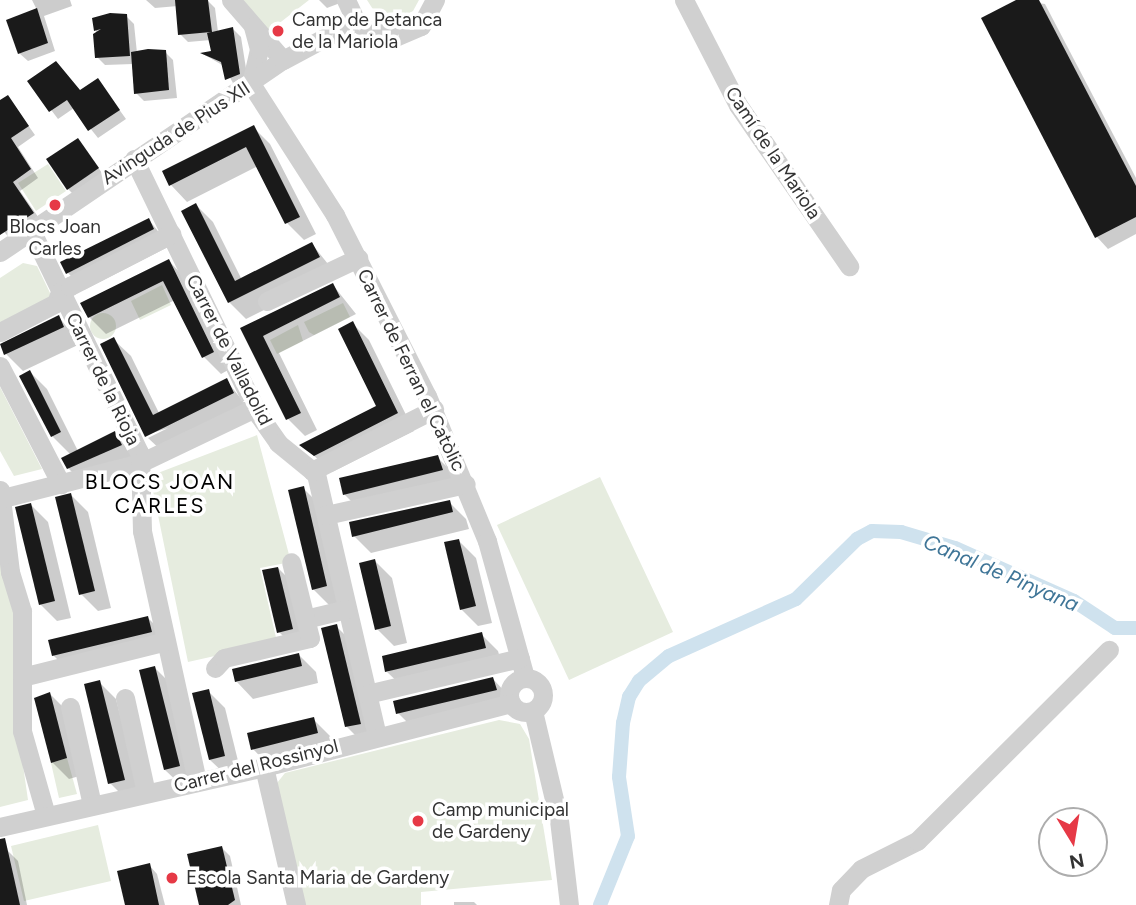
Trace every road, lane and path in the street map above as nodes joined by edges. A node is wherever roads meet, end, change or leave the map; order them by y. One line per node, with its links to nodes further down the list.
1 (231, 0): 6 (street)
2 (346, 0): 5 (street)
3 (435, 0): 5 (street)
4 (684, 0): 14 (street, Camí de la Mariola)
5 (356, 21): 7 (street, Avinguda de Pius XII)
6 (253, 26): 7 (street); 8 (street)
7 (283, 60): 8 (street, Avinguda de Pius XII)
8 (251, 84): 9 (street, Avinguda de Pius XII); 13 (street, Carrer de Ferran el Catòlic)
9 (134, 159): 10 (street, Avinguda de Pius XII); 11 (street, Carrer de Valladolid)
10 (31, 230): 12 (street, Avinguda de Pius XII); 15 (street, Carrer de la Rioja)
11 (171, 234): 15 (street); 19 (street, Carrer de Valladolid)
12 (0, 252)
13 (358, 258): 16 (street); 20 (street, Carrer de Ferran el Catòlic)
14 (849, 266)
15 (60, 292): 17 (street); 21 (street, Carrer de la Rioja)
16 (267, 300)
17 (0, 332)
18 (0, 366): 23 (street)
19 (255, 408): 21 (street); 22 (street, Carrer de Valladolid)
20 (433, 409): 22 (street); 24 (street, Carrer de Ferran el Catòlic)
21 (140, 463): 23 (street); 30 (street, Carrer de la Rioja)
22 (312, 471): 26 (street)
23 (61, 484): 25 (street)
24 (466, 484): 26 (street); 33 (street, Carrer de Ferran el Catòlic)
25 (2, 494): 34 (street)
26 (326, 515): 28 (street)
27 (292, 562): 29 (street)
28 (347, 609): 29 (street); 35 (street)
29 (305, 619): 32 (street)
30 (166, 641): 34 (street); 42 (street, Carrer de la Rioja)
31 (1109, 649): 49 (street)
32 (215, 668)
33 (522, 668): 35 (street); 37 (street); 39 (street, Carrer de Ferran el Catòlic)
34 (22, 677): 45 (street)
35 (367, 694): 40 (street)
36 (125, 698): 43 (street)
37 (511, 702): 39 (street); 40 (street, Carrer del Rossinyol)
38 (70, 707): 44 (street)
39 (533, 711): 48 (street)
40 (377, 736): 41 (street, Carrer del Rossinyol)
41 (264, 767): 42 (street, Carrer del Rossinyol); 47 (street)
42 (197, 782): 43 (street, Carrer del Rossinyol)
43 (146, 793): 44 (street, Carrer del Rossinyol)
44 (92, 805): 45 (street, Carrer del Rossinyol)
45 (46, 815): 46 (street, Carrer del Rossinyol)
46 (0, 827)
47 (296, 905)
48 (569, 905)
49 (838, 905)

